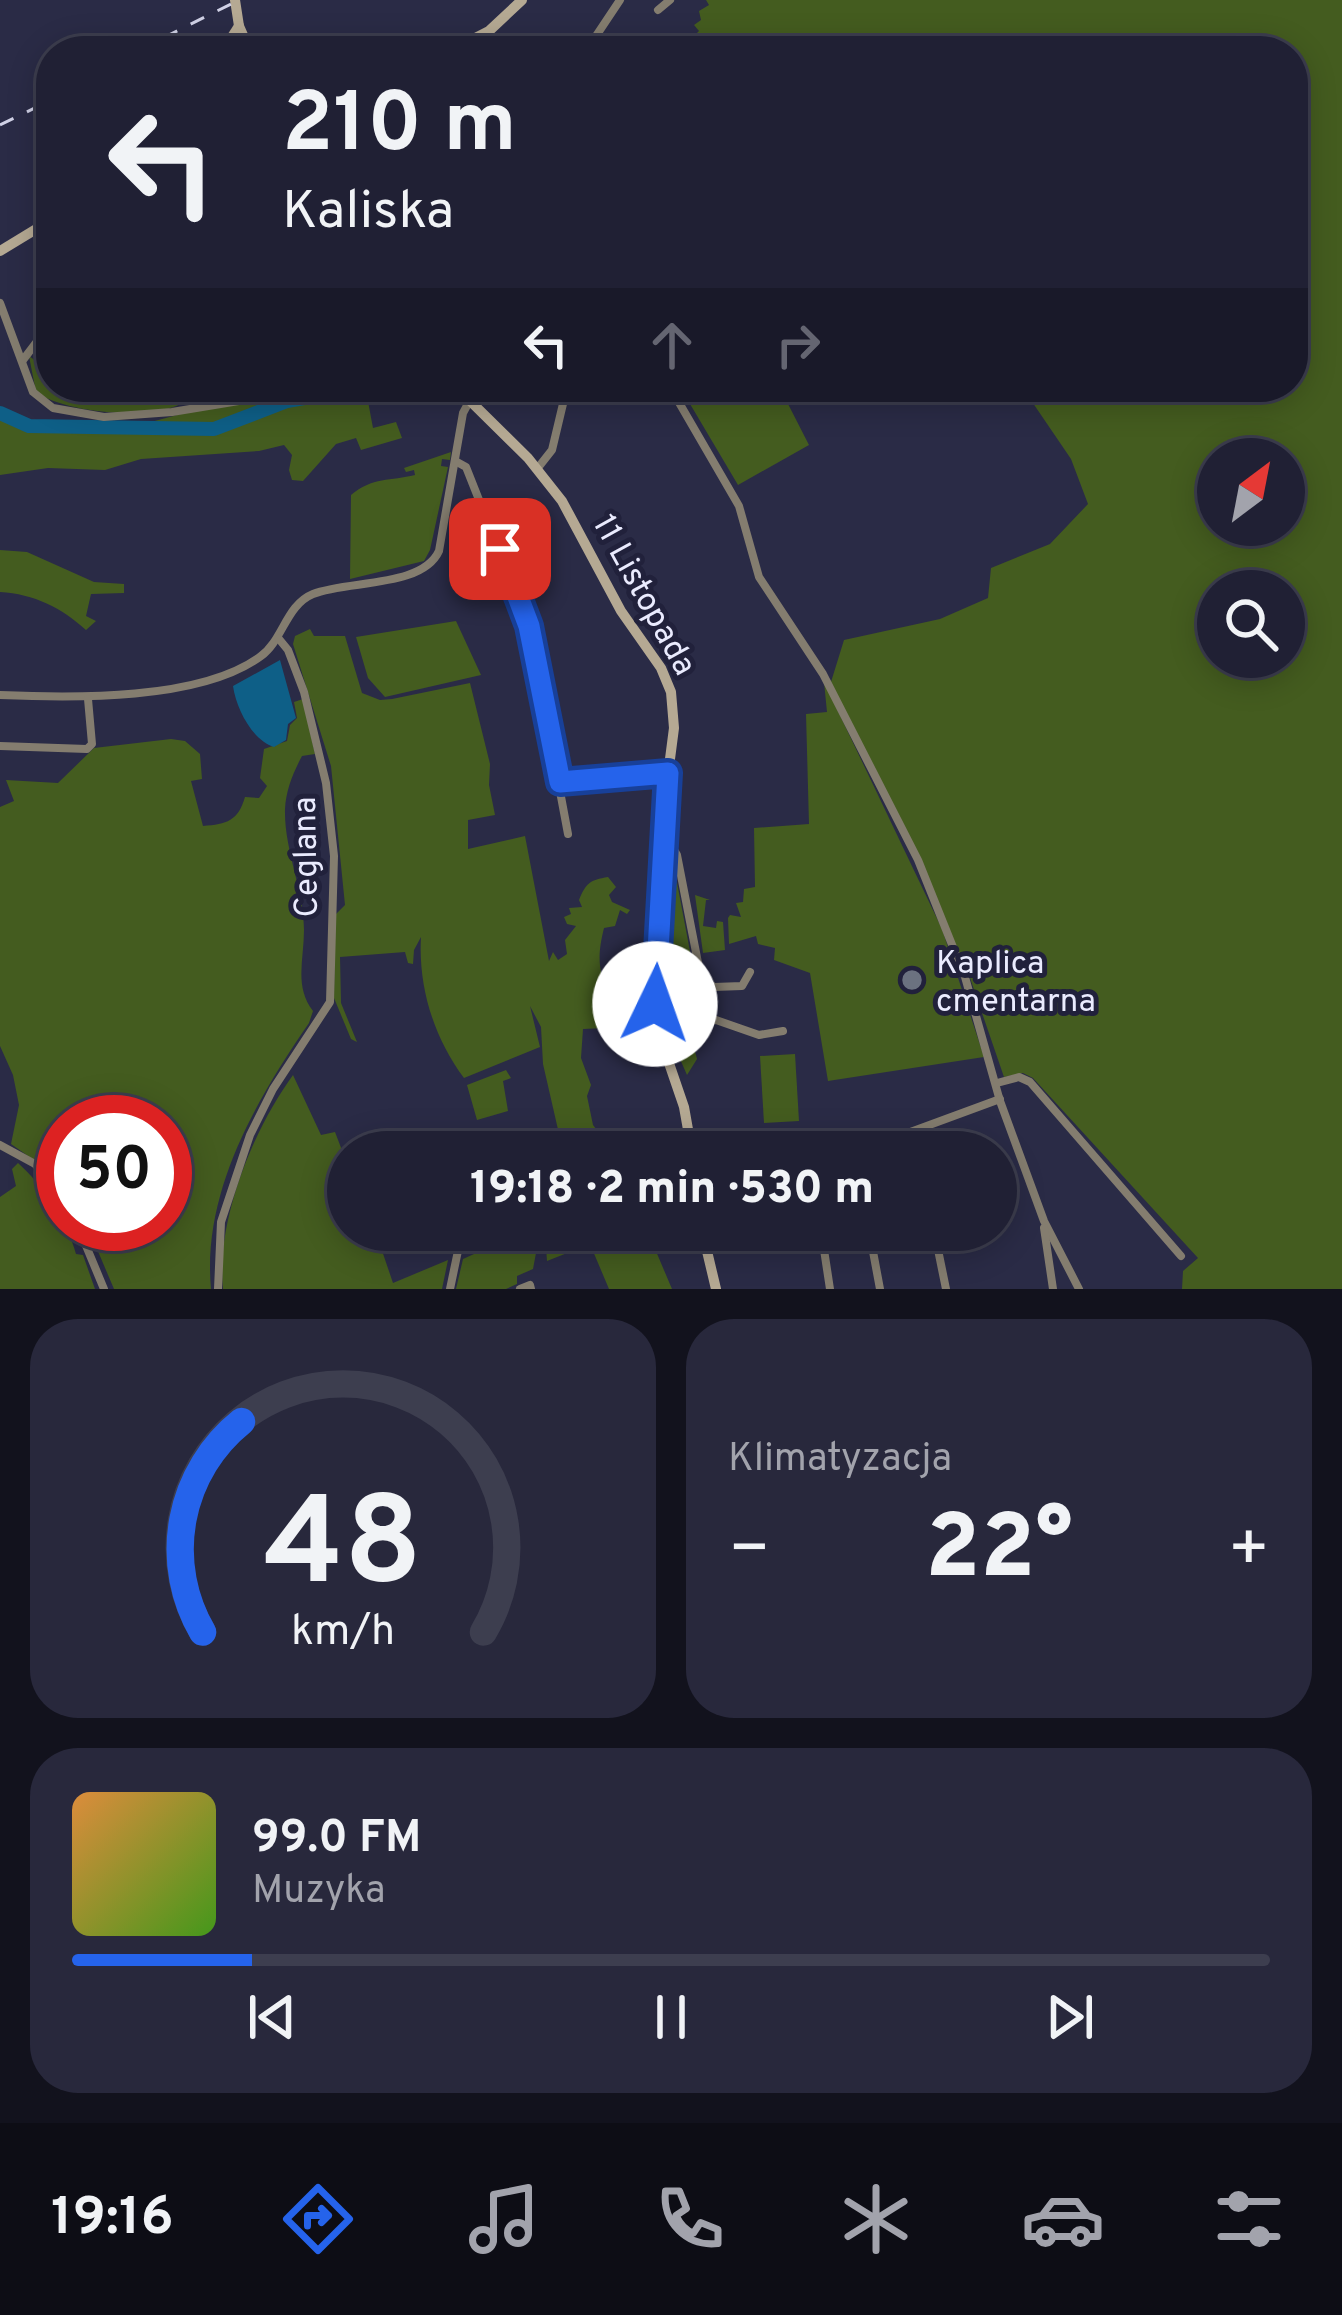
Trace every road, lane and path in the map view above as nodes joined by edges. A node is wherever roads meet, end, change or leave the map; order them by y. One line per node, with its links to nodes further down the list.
1 (236, 0): 6 (main road)
2 (522, 0): 9 (main road)
3 (620, 0): 10 (street)
4 (670, 0): 5 (street)
5 (658, 10)
6 (238, 26): 7 (main road); 8 (main road)
7 (232, 36)
8 (243, 36)
9 (479, 36)
10 (596, 36)
11 (36, 229): 12 (main road)
12 (0, 251)
13 (0, 303): 15 (street)
14 (36, 343): 15 (street)
15 (22, 362): 16 (street)
16 (36, 394)
17 (46, 402): 18 (street)
18 (232, 402)
19 (469, 402): 23 (street)
20 (472, 402): 24 (main road, 11 Listopada)
21 (563, 402): 24 (street)
22 (679, 402): 36 (street)
23 (457, 462): 25 (street); 30 (street)
24 (537, 469): 29 (main road, 11 Listopada)
25 (279, 639): 27 (street); 51 (street, Ceglana)
26 (0, 695): 27 (street)
27 (88, 699): 28 (street)
28 (0, 746)
29 (668, 773): 30 (street); 32 (main road, 11 Listopada)
30 (560, 782): 31 (street)
31 (568, 834)
32 (663, 844): 33 (street); 34 (main road, 11 Listopada)
33 (750, 973)
34 (653, 986): 35 (street); 38 (main road, 11 Listopada)
35 (783, 1031)
36 (998, 1083): 37 (street); 49 (street)
37 (1000, 1100): 39 (street); 42 (street)
38 (688, 1131)
39 (914, 1131)
40 (0, 1145): 41 (street)
41 (36, 1166)
42 (1044, 1221): 59 (street); 60 (street)
43 (88, 1251): 50 (street)
44 (458, 1251): 52 (street)
45 (707, 1251): 55 (main road)
46 (824, 1251): 56 (street)
47 (873, 1251): 57 (street)
48 (938, 1251): 58 (street)
49 (1181, 1256)
50 (104, 1289)
51 (218, 1289)
52 (450, 1289)
53 (520, 1289): 54 (street)
54 (531, 1289)
55 (716, 1289)
56 (830, 1289)
57 (880, 1289)
58 (946, 1289)
59 (1053, 1289)
60 (1078, 1289)

